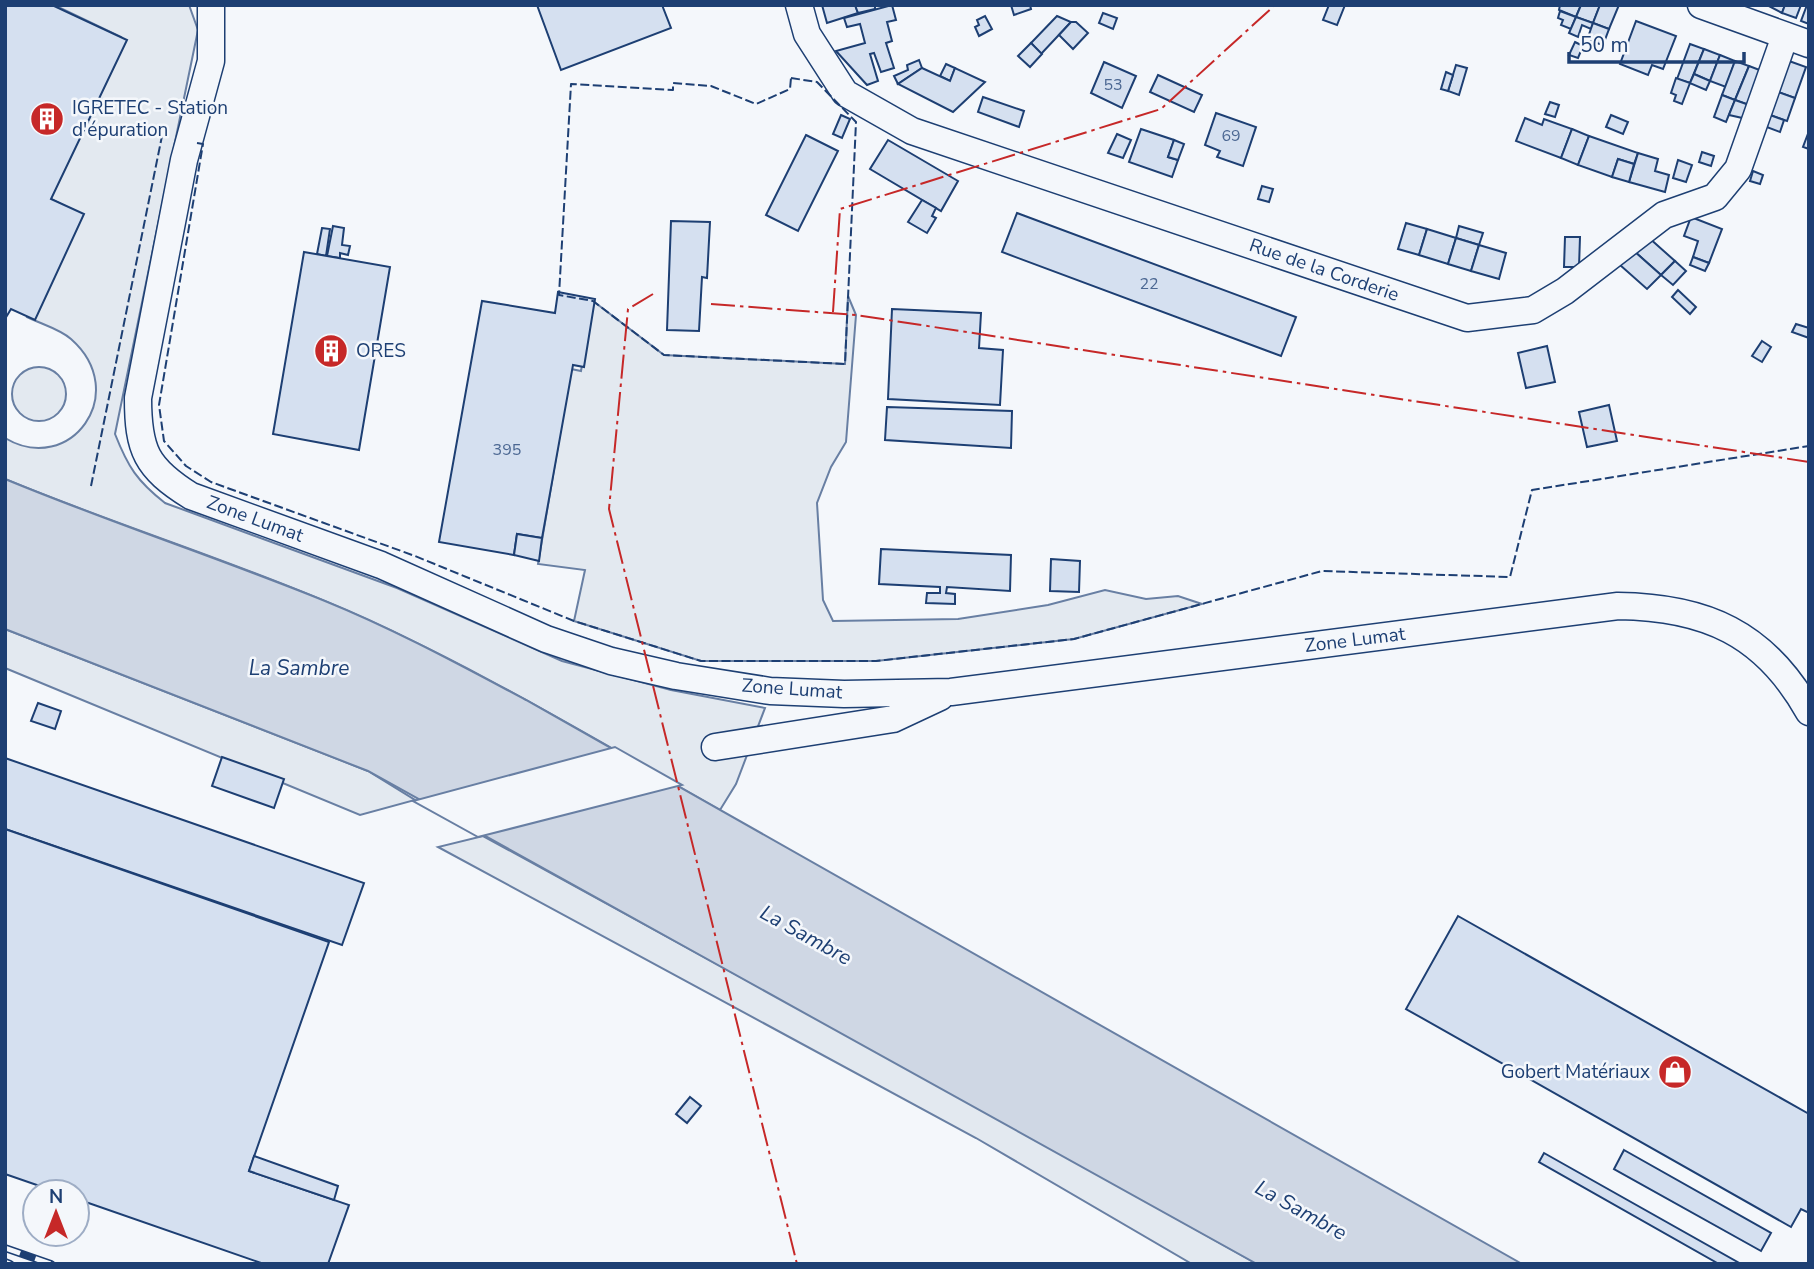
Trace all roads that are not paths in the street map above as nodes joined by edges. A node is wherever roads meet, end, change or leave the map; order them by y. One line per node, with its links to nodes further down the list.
1 (211, 5): 5 (street, Zone Lumat)
2 (799, 5): 4 (street, Rue de la Corderie)
3 (1701, 5): 4 (street)
4 (1797, 40)
5 (951, 692): 6 (street, Zone Lumat); 7 (street)
6 (1809, 712)
7 (715, 747)

